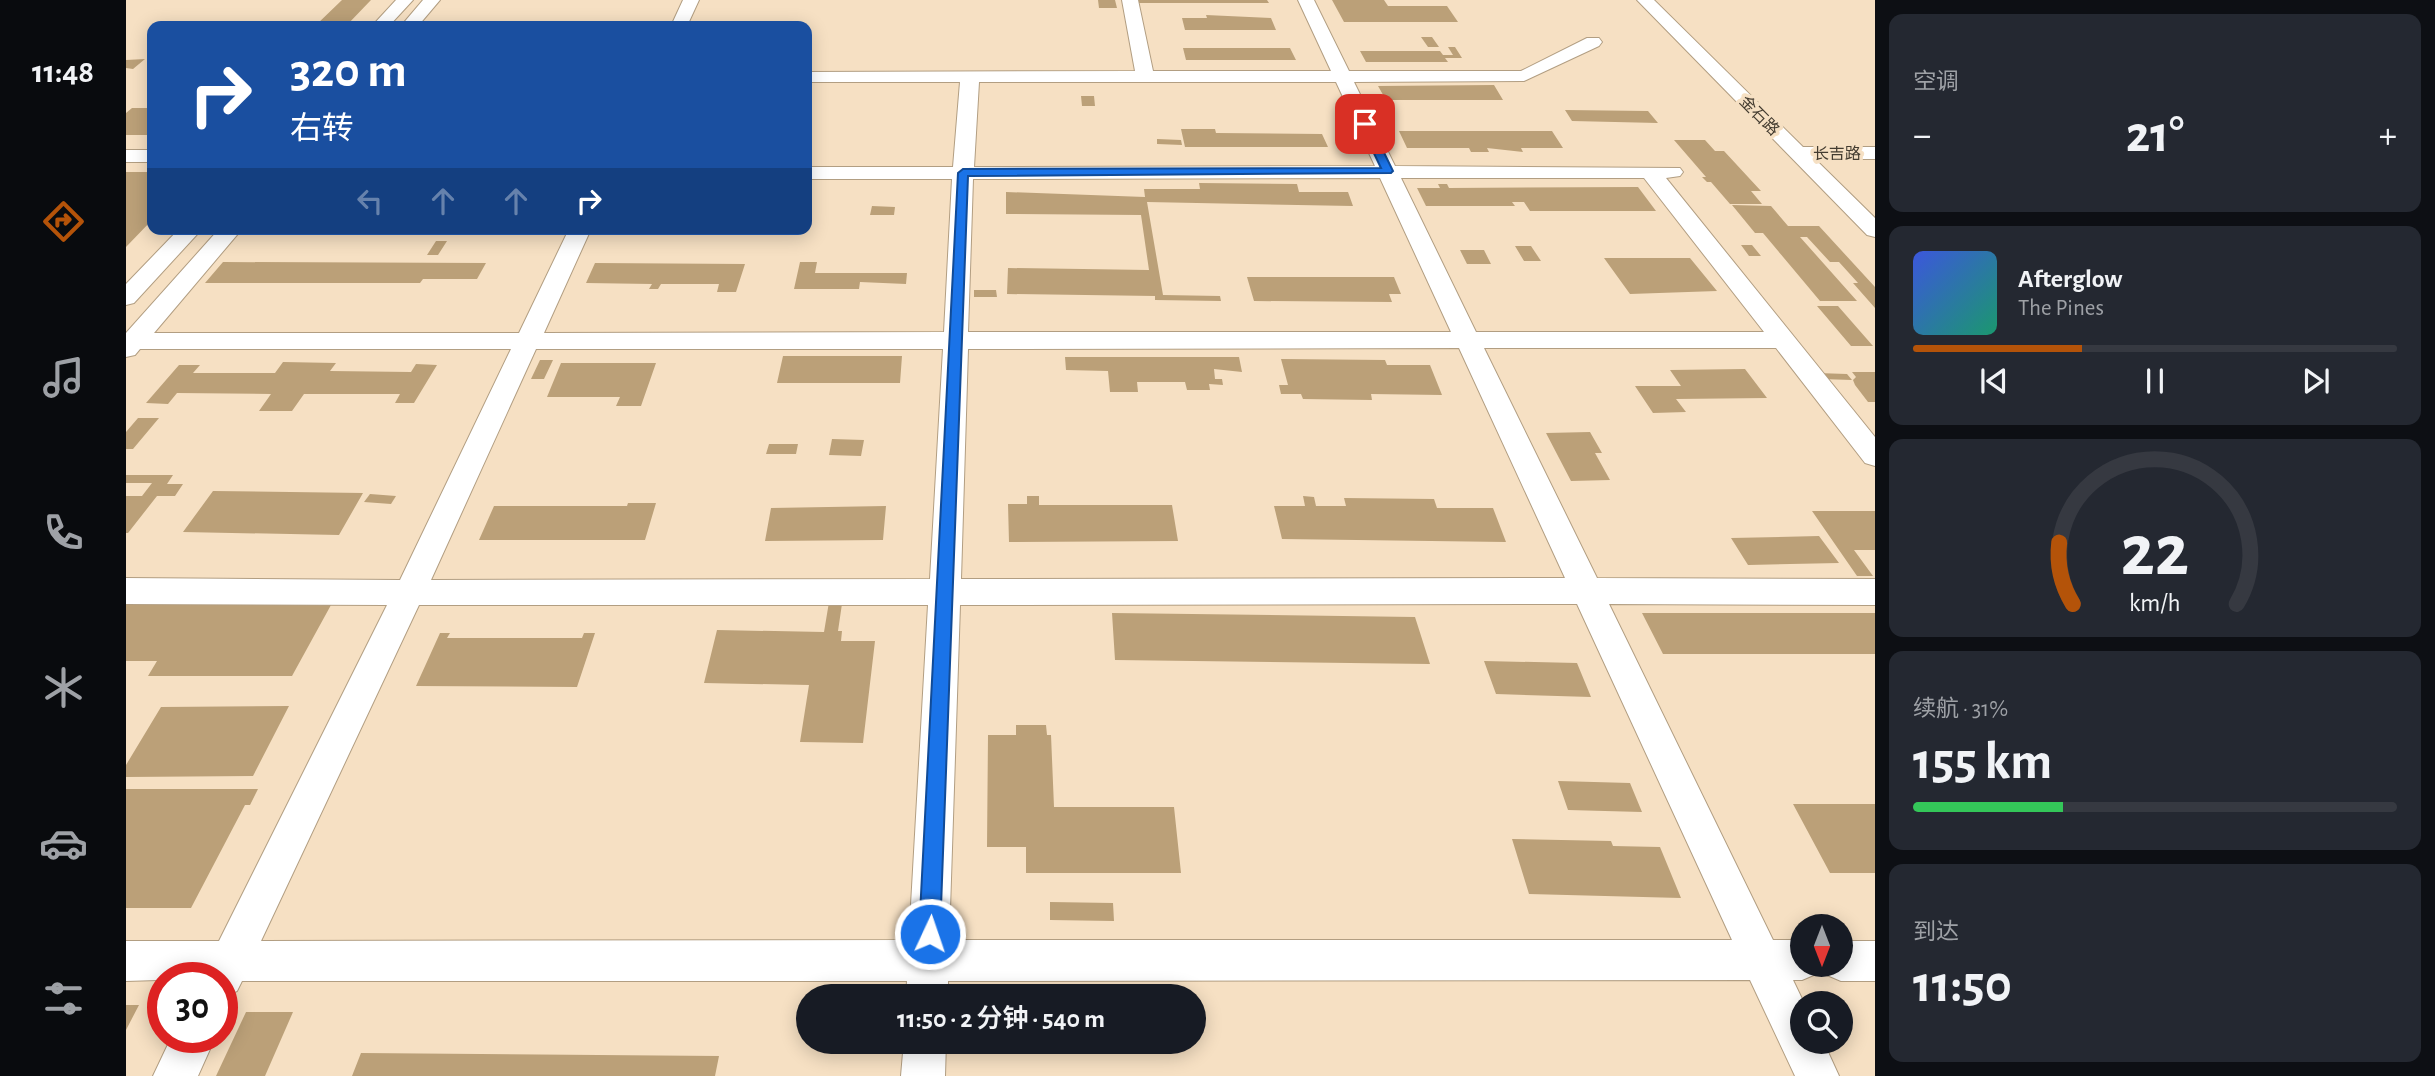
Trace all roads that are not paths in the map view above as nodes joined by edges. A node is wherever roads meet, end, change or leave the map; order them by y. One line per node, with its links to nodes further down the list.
1 (405, 0): 7 (street)
2 (432, 0): 8 (street)
3 (691, 0): 9 (street)
4 (1130, 0): 12 (street)
5 (1306, 0): 13 (street)
6 (1645, 0): 15 (street, 金石路)
7 (385, 21)
8 (413, 21)
9 (681, 21)
10 (1593, 42): 13 (street)
11 (970, 76): 12 (street); 14 (street); 21 (street)
12 (1145, 76): 13 (street)
13 (1343, 76): 19 (street)
14 (812, 77)
15 (1799, 153): 16 (street, 长吉路); 22 (street, 金石路)
16 (1875, 153)
17 (126, 156): 18 (street)
18 (147, 156)
19 (1388, 171): 21 (street); 28 (street); 29 (street)
20 (812, 173): 21 (street)
21 (963, 173): 27 (street)
22 (1875, 230)
23 (185, 235): 26 (street)
24 (226, 235): 31 (street)
25 (577, 235): 30 (street)
26 (126, 298)
27 (956, 340): 28 (street); 30 (street); 37 (street)
28 (1468, 340): 29 (street); 33 (street)
29 (1782, 340): 32 (street)
30 (526, 341): 31 (street); 36 (street)
31 (130, 345)
32 (1875, 456)
33 (1586, 590): 35 (street); 37 (street); 38 (street)
34 (126, 591): 36 (street)
35 (1875, 592)
36 (409, 593): 37 (street); 43 (street)
37 (944, 593): 46 (street)
38 (1762, 960): 39 (street); 46 (street); 51 (street)
39 (1790, 960)
40 (126, 961): 44 (street)
41 (1853, 961): 42 (street)
42 (1875, 961)
43 (230, 962)
44 (147, 963)
45 (238, 970): 46 (street)
46 (928, 978)
47 (186, 1053): 49 (street)
48 (924, 1054): 50 (street)
49 (175, 1076)
50 (923, 1076)
51 (1818, 1076)

